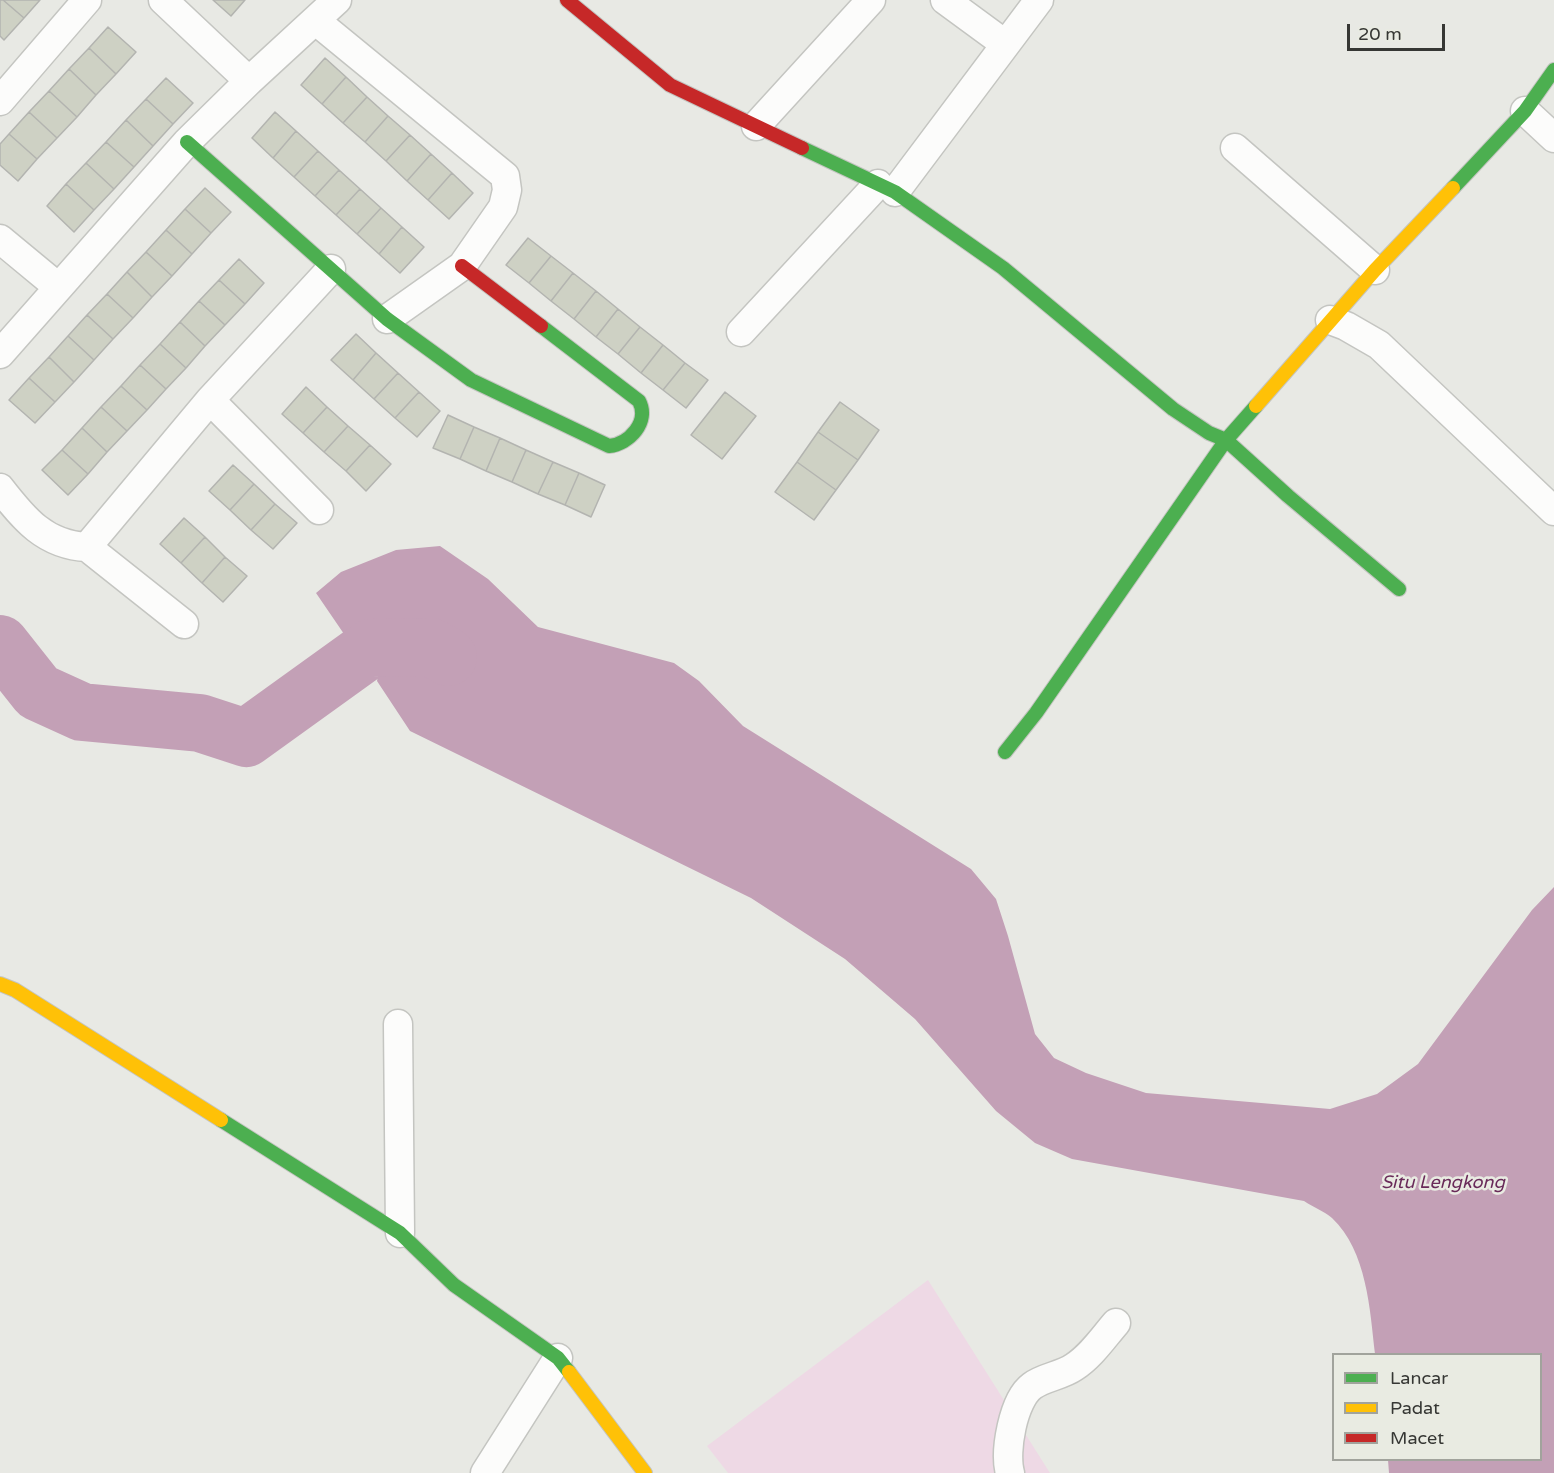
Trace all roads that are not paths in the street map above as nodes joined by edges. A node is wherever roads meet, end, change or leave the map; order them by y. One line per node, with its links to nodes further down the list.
1 (87, 0): 12 (street)
2 (163, 0): 11 (street)
3 (337, 0): 8 (street)
4 (567, 0): 14 (street)
5 (871, 0): 14 (street)
6 (945, 0): 9 (street)
7 (1039, 0): 9 (street)
8 (316, 21): 11 (street); 20 (street)
9 (1005, 44): 18 (street)
10 (1554, 70): 13 (street)
11 (249, 81): 16 (street)
12 (0, 101)
13 (1525, 111): 15 (street); 22 (street)
14 (756, 126): 18 (street)
15 (1554, 138)
16 (187, 142): 21 (street); 23 (street)
17 (1235, 148): 22 (street)
18 (886, 188): 26 (street); 29 (street)
19 (0, 239): 23 (street)
20 (462, 266): 24 (street); 24 (street)
21 (332, 269): 24 (street); 28 (street)
22 (1376, 270): 25 (street)
23 (58, 287): 27 (street)
24 (387, 320)
25 (1330, 320): 29 (street); 32 (street)
26 (741, 332)
27 (0, 354)
28 (210, 400): 31 (street); 33 (street)
29 (1226, 440): 34 (street); 36 (street)
30 (0, 488): 33 (street)
31 (319, 510)
32 (1554, 511)
33 (87, 547): 35 (street)
34 (1399, 589)
35 (184, 624)
36 (1005, 752)
37 (0, 984): 39 (street)
38 (398, 1024): 39 (street)
39 (400, 1233): 41 (street)
40 (1116, 1323): 44 (street)
41 (558, 1358): 42 (street); 43 (street)
42 (485, 1473)
43 (645, 1473)
44 (1010, 1473)

